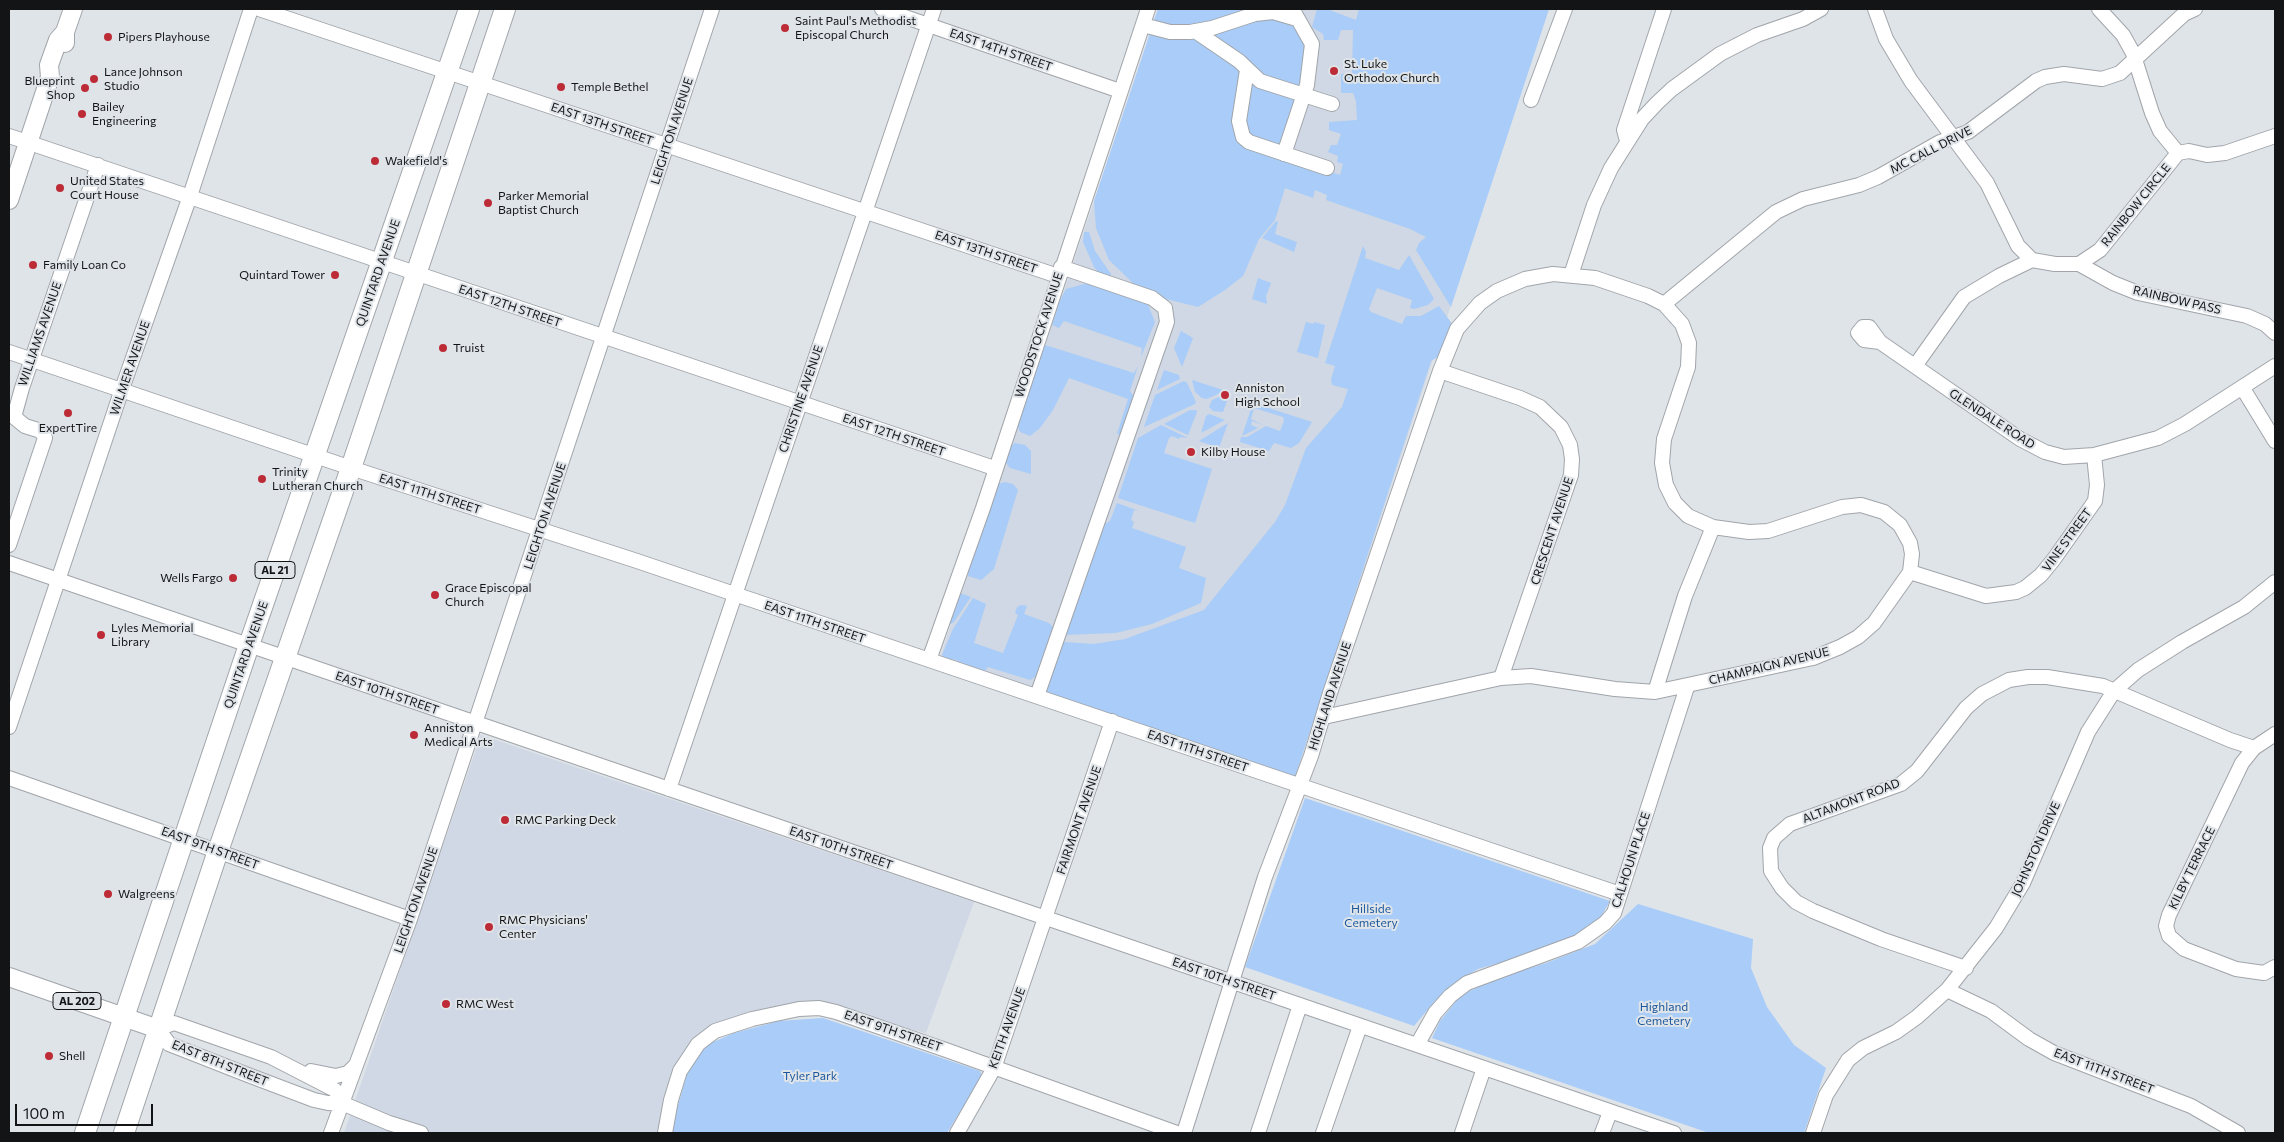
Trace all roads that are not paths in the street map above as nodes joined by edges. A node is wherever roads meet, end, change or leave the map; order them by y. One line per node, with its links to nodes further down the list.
1 (73, 9): 32 (main road)
2 (251, 9): 38 (street, WILMER AVENUE)
3 (259, 9): 22 (street, EAST 13TH STREET)
4 (469, 9): 22 (highway, QUINTARD AVENUE / AL 21)
5 (505, 9): 23 (highway, AL 21)
6 (712, 9): 33 (street, LEIGHTON AVENUE)
7 (882, 9): 17 (street, EAST 14TH STREET)
8 (934, 9): 17 (street, CHRISTINE AVENUE)
9 (1148, 9): 18 (street, WOODSTOCK AVENUE)
10 (1565, 9): 26 (street)
11 (1664, 9): 31 (street)
12 (1821, 9): 31 (street)
13 (1874, 9): 30 (street)
14 (2099, 9): 20 (street)
15 (2195, 9): 20 (street, MC CALL DRIVE)
16 (1295, 14): 19 (street); 25 (street)
17 (929, 25): 24 (street, EAST 14TH STREET); 40 (street, CHRISTINE AVENUE)
18 (1143, 25): 19 (street); 24 (street, WOODSTOCK AVENUE)
19 (1195, 31): 21 (street)
20 (2136, 59): 30 (street, MC CALL DRIVE); 34 (street)
21 (1247, 70): 25 (street); 35 (street)
22 (447, 72): 23 (street, EAST 13TH STREET); 42 (highway, QUINTARD AVENUE / AL 21)
23 (481, 83): 33 (street, EAST 13TH STREET); 45 (highway, AL 21)
24 (1120, 91): 44 (street, WOODSTOCK AVENUE)
25 (1304, 96): 27 (street); 35 (street)
26 (1531, 100)
27 (1332, 104)
28 (9, 136): 32 (street, EAST 12TH STREET)
29 (2275, 136): 34 (street)
30 (1952, 138): 41 (street); 47 (street, MC CALL DRIVE)
31 (1627, 141): 46 (street)
32 (27, 142): 36 (street, EAST 12TH STREET); 39 (main road)
33 (668, 146): 40 (street, EAST 13TH STREET); 49 (street, LEIGHTON AVENUE)
34 (2178, 153): 43 (street, RAINBOW CIRCLE)
35 (1284, 154): 37 (street)
36 (98, 165): 38 (street, EAST 12TH STREET); 52 (street, WILLIAMS AVENUE)
37 (1327, 168)
38 (190, 196): 42 (street, EAST 12TH STREET); 57 (street, WILMER AVENUE)
39 (9, 200)
40 (865, 212): 44 (street, EAST 13TH STREET); 58 (street, CHRISTINE AVENUE)
41 (2032, 260): 43 (street); 53 (street)
42 (381, 263): 45 (street, EAST 12TH STREET); 60 (highway, QUINTARD AVENUE / AL 21)
43 (2080, 264): 48 (street, RAINBOW PASS)
44 (1060, 272): 63 (street, WOODSTOCK AVENUE); 79 (street, EAST 13TH STREET)
45 (416, 274): 49 (street, EAST 12TH STREET); 62 (highway, AL 21)
46 (1571, 274): 47 (street); 55 (street, HIGHLAND AVENUE)
47 (1664, 304): 64 (street)
48 (2275, 333)
49 (603, 338): 58 (street, EAST 12TH STREET); 65 (street, LEIGHTON AVENUE)
50 (1880, 342): 53 (street, GLENDALE ROAD)
51 (9, 352): 52 (street, EAST 11TH STREET)
52 (32, 360): 57 (street, EAST 11TH STREET); 66 (street, WILLIAMS AVENUE)
53 (1915, 366): 61 (street, GLENDALE ROAD)
54 (2275, 366): 56 (street, GLENDALE ROAD)
55 (1440, 370): 75 (street, CRESCENT AVENUE); 80 (street, HIGHLAND AVENUE)
56 (2242, 387): 59 (street); 61 (street, GLENDALE ROAD)
57 (122, 389): 60 (street, EAST 11TH STREET); 69 (street, WILMER AVENUE)
58 (800, 403): 63 (street, EAST 12TH STREET); 71 (street, CHRISTINE AVENUE)
59 (2275, 441)
60 (315, 455): 62 (street, EAST 11TH STREET); 72 (highway, QUINTARD AVENUE / AL 21)
61 (2094, 456): 68 (street, VINE STREET)
62 (351, 468): 65 (street, EAST 11TH STREET); 73 (highway, AL 21)
63 (994, 468): 74 (street, WOODSTOCK AVENUE)
64 (1713, 527): 68 (street); 78 (street)
65 (540, 530): 71 (street, EAST 11TH STREET); 82 (street, LEIGHTON AVENUE)
66 (9, 545)
67 (9, 563): 69 (street, EAST 10TH STREET)
68 (1910, 572): 76 (street, CHAMPAIGN AVENUE)
69 (59, 580): 72 (street, EAST 10TH STREET); 83 (street, WILMER AVENUE)
70 (2275, 582): 77 (street, JOHNSTON DRIVE)
71 (735, 594): 74 (street, EAST 11TH STREET); 88 (street, CHRISTINE AVENUE)
72 (249, 645): 73 (street, EAST 10TH STREET); 89 (highway, QUINTARD AVENUE / AL 21)
73 (284, 657): 82 (street, EAST 10TH STREET); 90 (highway, AL 21)
74 (929, 660): 79 (street, EAST 11TH STREET)
75 (1502, 678): 78 (street, CHAMPAIGN AVENUE); 80 (street, CHAMPAIGN AVENUE)
76 (1687, 687): 78 (street, CHAMPAIGN AVENUE); 91 (street, CALHOUN PLACE)
77 (2114, 691): 85 (street, ALTAMONT ROAD); 95 (street, JOHNSTON DRIVE); 95 (street, ALTAMONT ROAD)
78 (1655, 692)
79 (1037, 696): 81 (street, EAST 11TH STREET)
80 (1324, 717): 87 (street, HIGHLAND AVENUE)
81 (1112, 721): 87 (street, EAST 11TH STREET); 92 (street, FAIRMONT AVENUE)
82 (477, 723): 88 (street, EAST 10TH STREET); 93 (street, LEIGHTON AVENUE)
83 (9, 727)
84 (2275, 734): 85 (street, KILBY TERRACE)
85 (2254, 748): 94 (street, KILBY TERRACE)
86 (9, 778): 89 (street, EAST 9TH STREET)
87 (1299, 785): 91 (street, EAST 11TH STREET); 97 (street, HIGHLAND AVENUE)
88 (669, 789): 92 (street, EAST 10TH STREET)
89 (185, 839): 90 (street, EAST 9TH STREET); 100 (highway, QUINTARD AVENUE / AL 21)
90 (218, 851): 93 (street, EAST 9TH STREET); 102 (highway, AL 21)
91 (1620, 894): 103 (street, CALHOUN PLACE)
92 (1046, 918): 97 (street, EAST 10TH STREET); 106 (street, KEITH AVENUE)
93 (410, 919): 104 (street, LEIGHTON AVENUE)
94 (2275, 967)
95 (1966, 968): 98 (street, JOHNSTON DRIVE)
96 (9, 977): 100 (main road, AL 202)
97 (1232, 982): 99 (street, EAST 10TH STREET); 118 (street, HIGHLAND AVENUE)
98 (1946, 990): 110 (street, EAST 11TH STREET); 124 (street, JOHNSTON DRIVE)
99 (1300, 1005): 101 (street, EAST 10TH STREET); 119 (street)
100 (126, 1018): 102 (main road, AL 202); 111 (highway, QUINTARD AVENUE / AL 21)
101 (1360, 1026): 103 (street, EAST 10TH STREET); 120 (street)
102 (158, 1029): 105 (street, EAST 8TH STREET); 108 (street, EAST 8TH STREET); 112 (highway, AL 21)
103 (1417, 1045): 107 (street, EAST 10TH STREET)
104 (356, 1065): 105 (street); 108 (street, LEIGHTON AVENUE)
105 (289, 1066): 108 (street, EAST 8TH STREET)
106 (994, 1068): 115 (street, EAST 9TH STREET); 116 (street, KEITH AVENUE); 117 (street, EAST 9TH STREET)
107 (1484, 1068): 109 (street, EAST 10TH STREET); 121 (street)
108 (344, 1104): 113 (street, LEIGHTON AVENUE); 114 (street, EAST 8TH STREET)
109 (1610, 1112): 122 (street); 123 (street, EAST 10TH STREET)
110 (2232, 1132)
111 (85, 1133)
112 (124, 1133)
113 (332, 1133)
114 (421, 1133)
115 (666, 1133)
116 (957, 1133)
117 (1178, 1133)
118 (1184, 1133)
119 (1258, 1133)
120 (1323, 1133)
121 (1462, 1133)
122 (1602, 1133)
123 (1674, 1133)
124 (1813, 1133)

